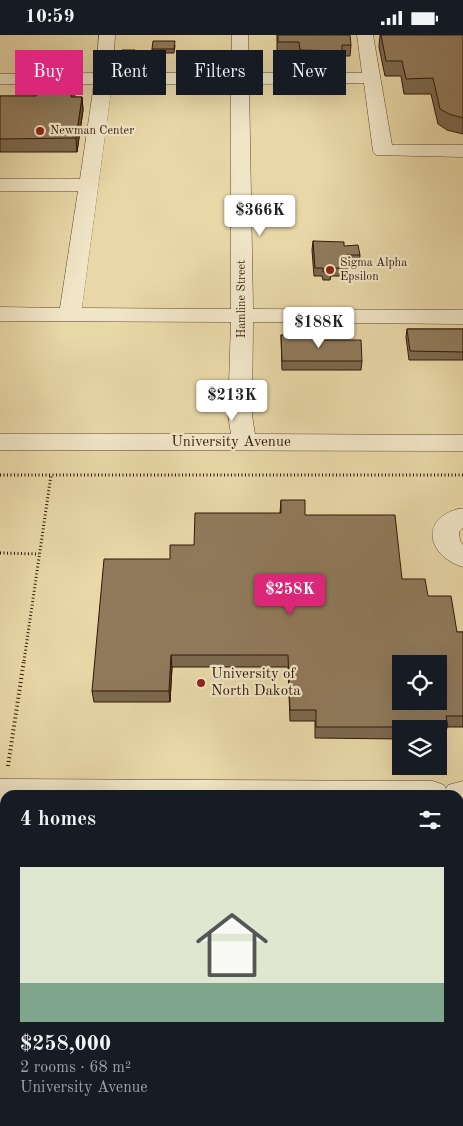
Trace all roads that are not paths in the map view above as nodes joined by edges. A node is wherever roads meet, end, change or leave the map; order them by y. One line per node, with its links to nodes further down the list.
1 (107, 35): 4 (street)
2 (240, 35): 5 (street, Hamline Street)
3 (365, 35): 6 (street)
4 (106, 50)
5 (240, 50)
6 (372, 78): 9 (street); 12 (street)
7 (0, 79): 8 (street)
8 (93, 79)
9 (263, 80)
10 (102, 95): 14 (street)
11 (240, 95): 17 (street, Hamline Street)
12 (463, 151)
13 (0, 185): 14 (street)
14 (88, 185): 16 (street)
15 (0, 313): 16 (street)
16 (70, 314): 17 (street)
17 (242, 316): 18 (street); 20 (street, Hamline Street)
18 (463, 317)
19 (0, 442): 20 (street, University Avenue)
20 (244, 442): 21 (street, University Avenue)
21 (463, 443)
22 (463, 518): 23 (street)
23 (463, 557)

